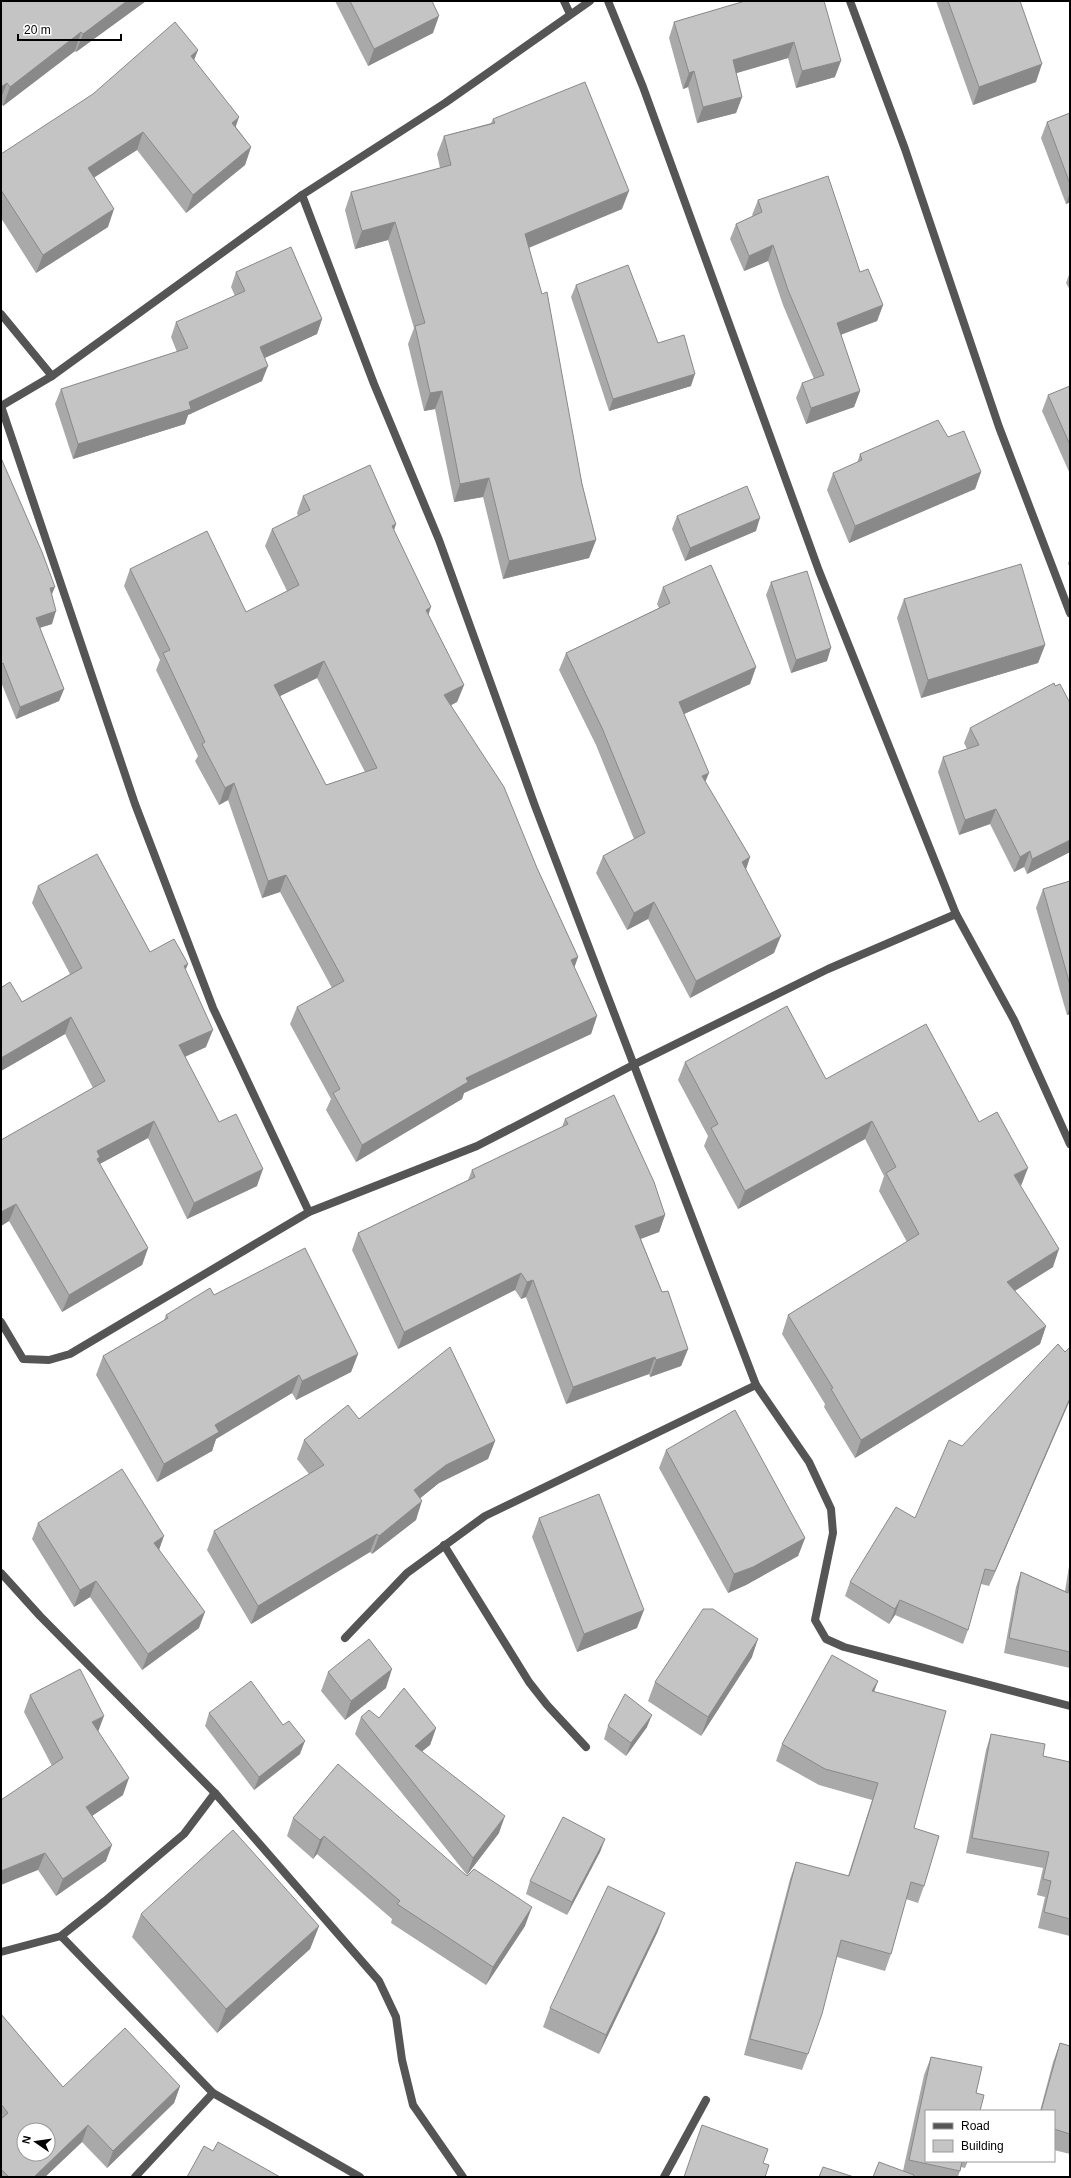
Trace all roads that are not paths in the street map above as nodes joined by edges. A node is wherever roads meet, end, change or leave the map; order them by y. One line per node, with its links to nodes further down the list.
1 (564, 1): 5 (street)
2 (590, 1): 5 (street)
3 (608, 1): 11 (street)
4 (850, 1): 10 (street)
5 (570, 14): 6 (street)
6 (302, 195): 8 (street); 12 (street)
7 (1, 314): 8 (street)
8 (52, 376): 9 (street)
9 (1, 406): 14 (street)
10 (1070, 613)
11 (956, 914): 12 (street); 13 (street)
12 (635, 1064): 14 (street); 16 (street)
13 (1070, 1144)
14 (309, 1212): 15 (street)
15 (1, 1322)
16 (756, 1385): 17 (street); 20 (street)
17 (444, 1546): 19 (street); 21 (street)
18 (1, 1573): 22 (street)
19 (345, 1638)
20 (1070, 1706)
21 (586, 1747)
22 (215, 1793): 23 (street); 29 (street)
23 (60, 1936): 24 (street); 25 (street)
24 (1, 1952)
25 (213, 2093): 27 (street); 28 (street)
26 (706, 2100): 30 (street)
27 (135, 2177)
28 (360, 2177)
29 (463, 2177)
30 (664, 2177)

